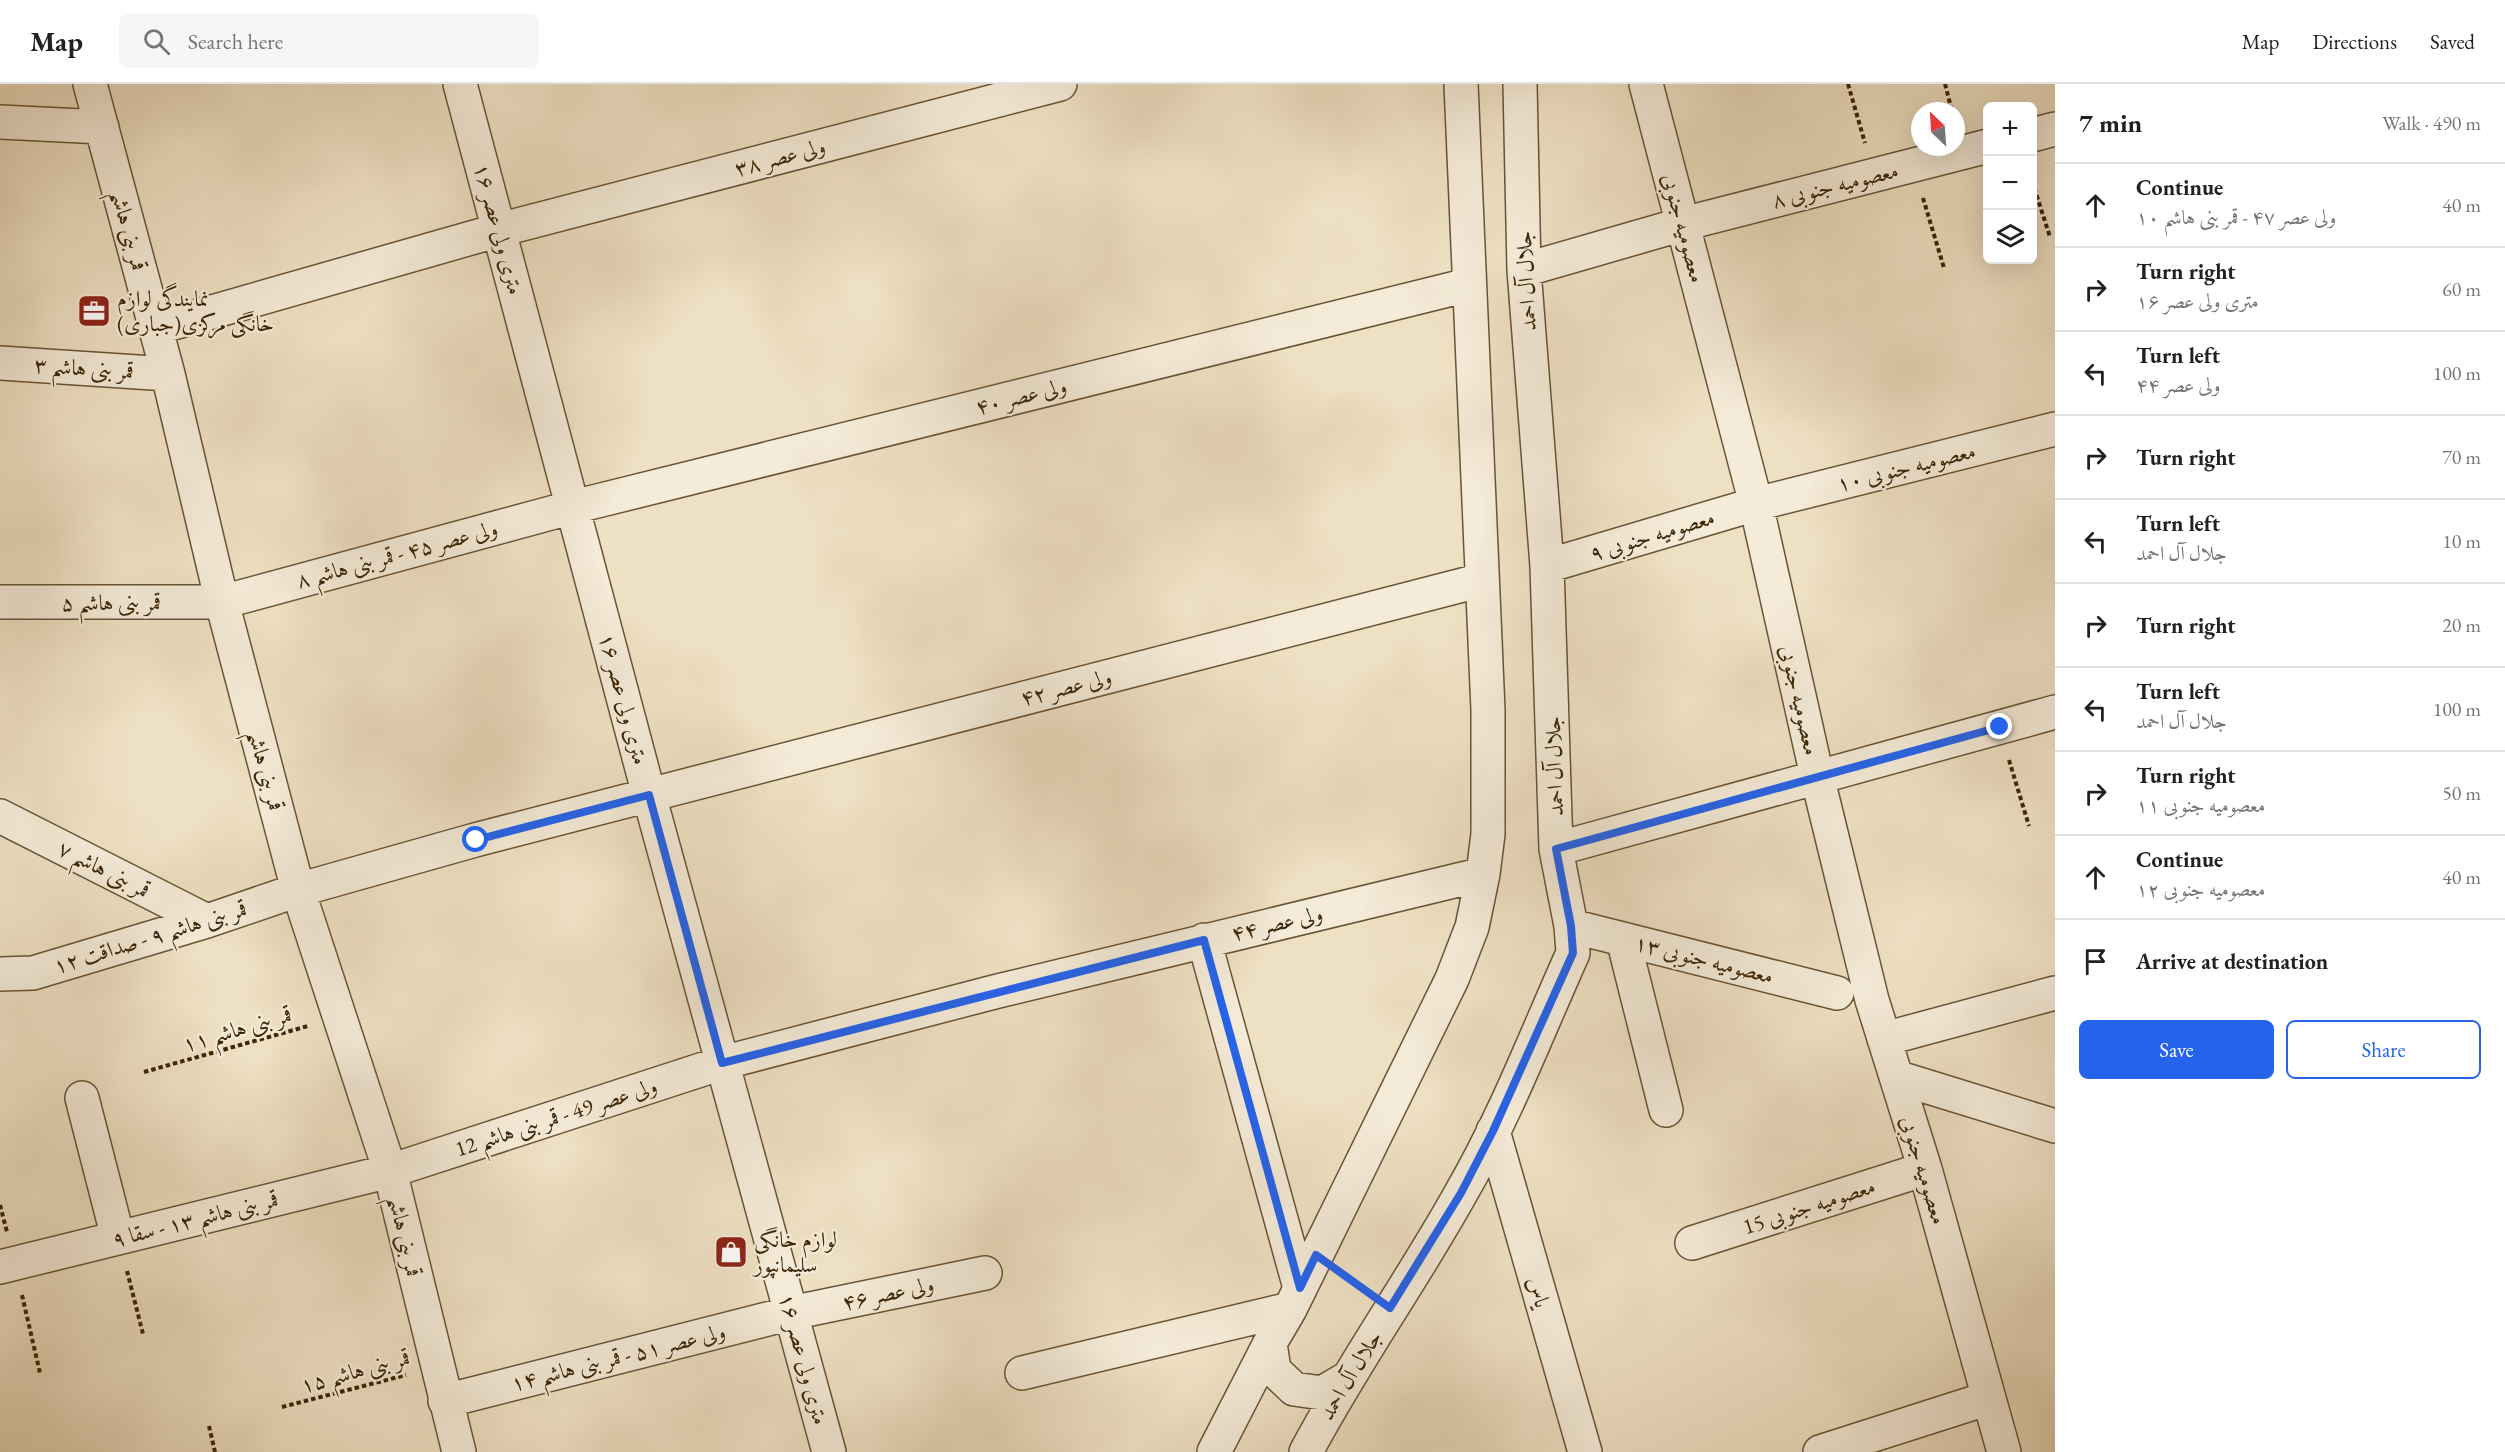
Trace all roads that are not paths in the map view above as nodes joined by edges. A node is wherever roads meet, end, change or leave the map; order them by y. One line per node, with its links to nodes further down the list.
1 (90, 84): 8 (street, قمر بنی هاشم)
2 (460, 84): 13 (street, ۱۶ متری ولی عصر)
3 (1060, 84): 13 (street, ولی عصر ۳۸)
4 (1461, 84): 15 (street)
5 (1520, 84): 14 (street, جلال آل احمد)
6 (1646, 84): 12 (street, معصومیه جنوبی)
7 (0, 122): 8 (street)
8 (102, 126): 16 (street, قمر بنی هاشم)
9 (2055, 129): 10 (street)
10 (2037, 134)
11 (1983, 147): 12 (street, معصومیه جنوبی ۸)
12 (1683, 224): 14 (street, معصومیه جنوبی ۸); 20 (street, معصومیه جنوبی)
13 (499, 230): 16 (street, ولی عصر ۳۸); 21 (street, ۱۶ متری ولی عصر)
14 (1524, 270): 22 (street, جلال آل احمد)
15 (1468, 285): 21 (street, ولی عصر ۴۰); 23 (street)
16 (156, 328): 18 (street, قمر بنی هاشم)
17 (0, 363): 18 (street, قمر بنی هاشم ۳)
18 (168, 374): 25 (street, قمر بنی هاشم)
19 (2055, 429): 20 (street, معصومیه جنوبی ۱۰)
20 (1756, 504): 22 (street, معصومیه جنوبی ۹); 27 (street, معصومیه جنوبی)
21 (573, 507): 25 (street, ولی عصر ۴۵ - قمر بنی هاشم ۸); 28 (street, ۱۶ متری ولی عصر)
22 (1547, 566): 30 (street, جلال آل احمد)
23 (1482, 580): 28 (street, ولی عصر ۴۲); 31 (street)
24 (0, 602): 25 (street, قمر بنی هاشم ۵)
25 (222, 602): 32 (street, قمر بنی هاشم)
26 (2055, 712): 27 (street)
27 (1817, 776): 30 (street); 40 (street, معصومیه جنوبی)
28 (649, 795): 32 (street, ولی عصر ۴۲); 41 (street, ۱۶ متری ولی عصر)
29 (0, 816): 33 (street, قمر بنی هاشم ۷)
30 (1556, 849): 34 (street, جلال آل احمد)
31 (1483, 874): 36 (street, ولی عصر ۴۴); 53 (street)
32 (298, 890): 33 (street, قمر بنی هاشم ۹ - صداقت ۱۲); 48 (street, قمر بنی هاشم)
33 (207, 921): 37 (street, قمر بنی هاشم ۹ - صداقت ۱۲)
34 (1571, 926): 35 (street, معصومیه جنوبی ۱۳); 46 (street, جلال آل احمد)
35 (1623, 939): 38 (street, معصومیه جنوبی ۱۳); 44 (street)
36 (1204, 940): 41 (street, ولی عصر ۴۴); 53 (street)
37 (0, 974)
38 (1837, 993)
39 (2055, 993): 40 (street)
40 (1884, 1039): 42 (street, معصومیه جنوبی)
41 (722, 1063): 48 (street, ولی عصر 49 - قمر بنی هاشم 12); 54 (street, ۱۶ متری ولی عصر)
42 (1896, 1077): 45 (street); 47 (street, معصومیه جنوبی)
43 (82, 1098): 49 (street)
44 (1666, 1110)
45 (2055, 1126)
46 (1493, 1131): 57 (street, جلال آل احمد); 66 (street, یاس)
47 (1926, 1169): 50 (street, معصومیه جنوبی 15); 58 (street, معصومیه جنوبی)
48 (390, 1171): 49 (street, قمر بنی هاشم ۱۳ - سقا ۹); 59 (street, قمر بنی هاشم)
49 (118, 1238): 51 (street, قمر بنی هاشم ۱۳ - سقا ۹)
50 (1692, 1243)
51 (0, 1267)
52 (985, 1272): 54 (street, ولی عصر ۴۶)
53 (1295, 1298): 55 (street); 56 (street)
54 (791, 1313): 59 (street, ولی عصر ۵۱ - قمر بنی هاشم ۱۴); 62 (street, ۱۶ متری ولی عصر)
55 (1270, 1342): 57 (street); 63 (street)
56 (1022, 1373)
57 (1346, 1379): 60 (street, جلال آل احمد)
58 (1989, 1398): 67 (street); 68 (street, معصومیه جنوبی)
59 (445, 1401): 61 (street, قمر بنی هاشم)
60 (1324, 1418): 64 (street, جلال آل احمد); 65 (street)
61 (459, 1452)
62 (829, 1452)
63 (1214, 1452)
64 (1306, 1452)
65 (1334, 1452)
66 (1585, 1452)
67 (1820, 1452)
68 (2004, 1452)

